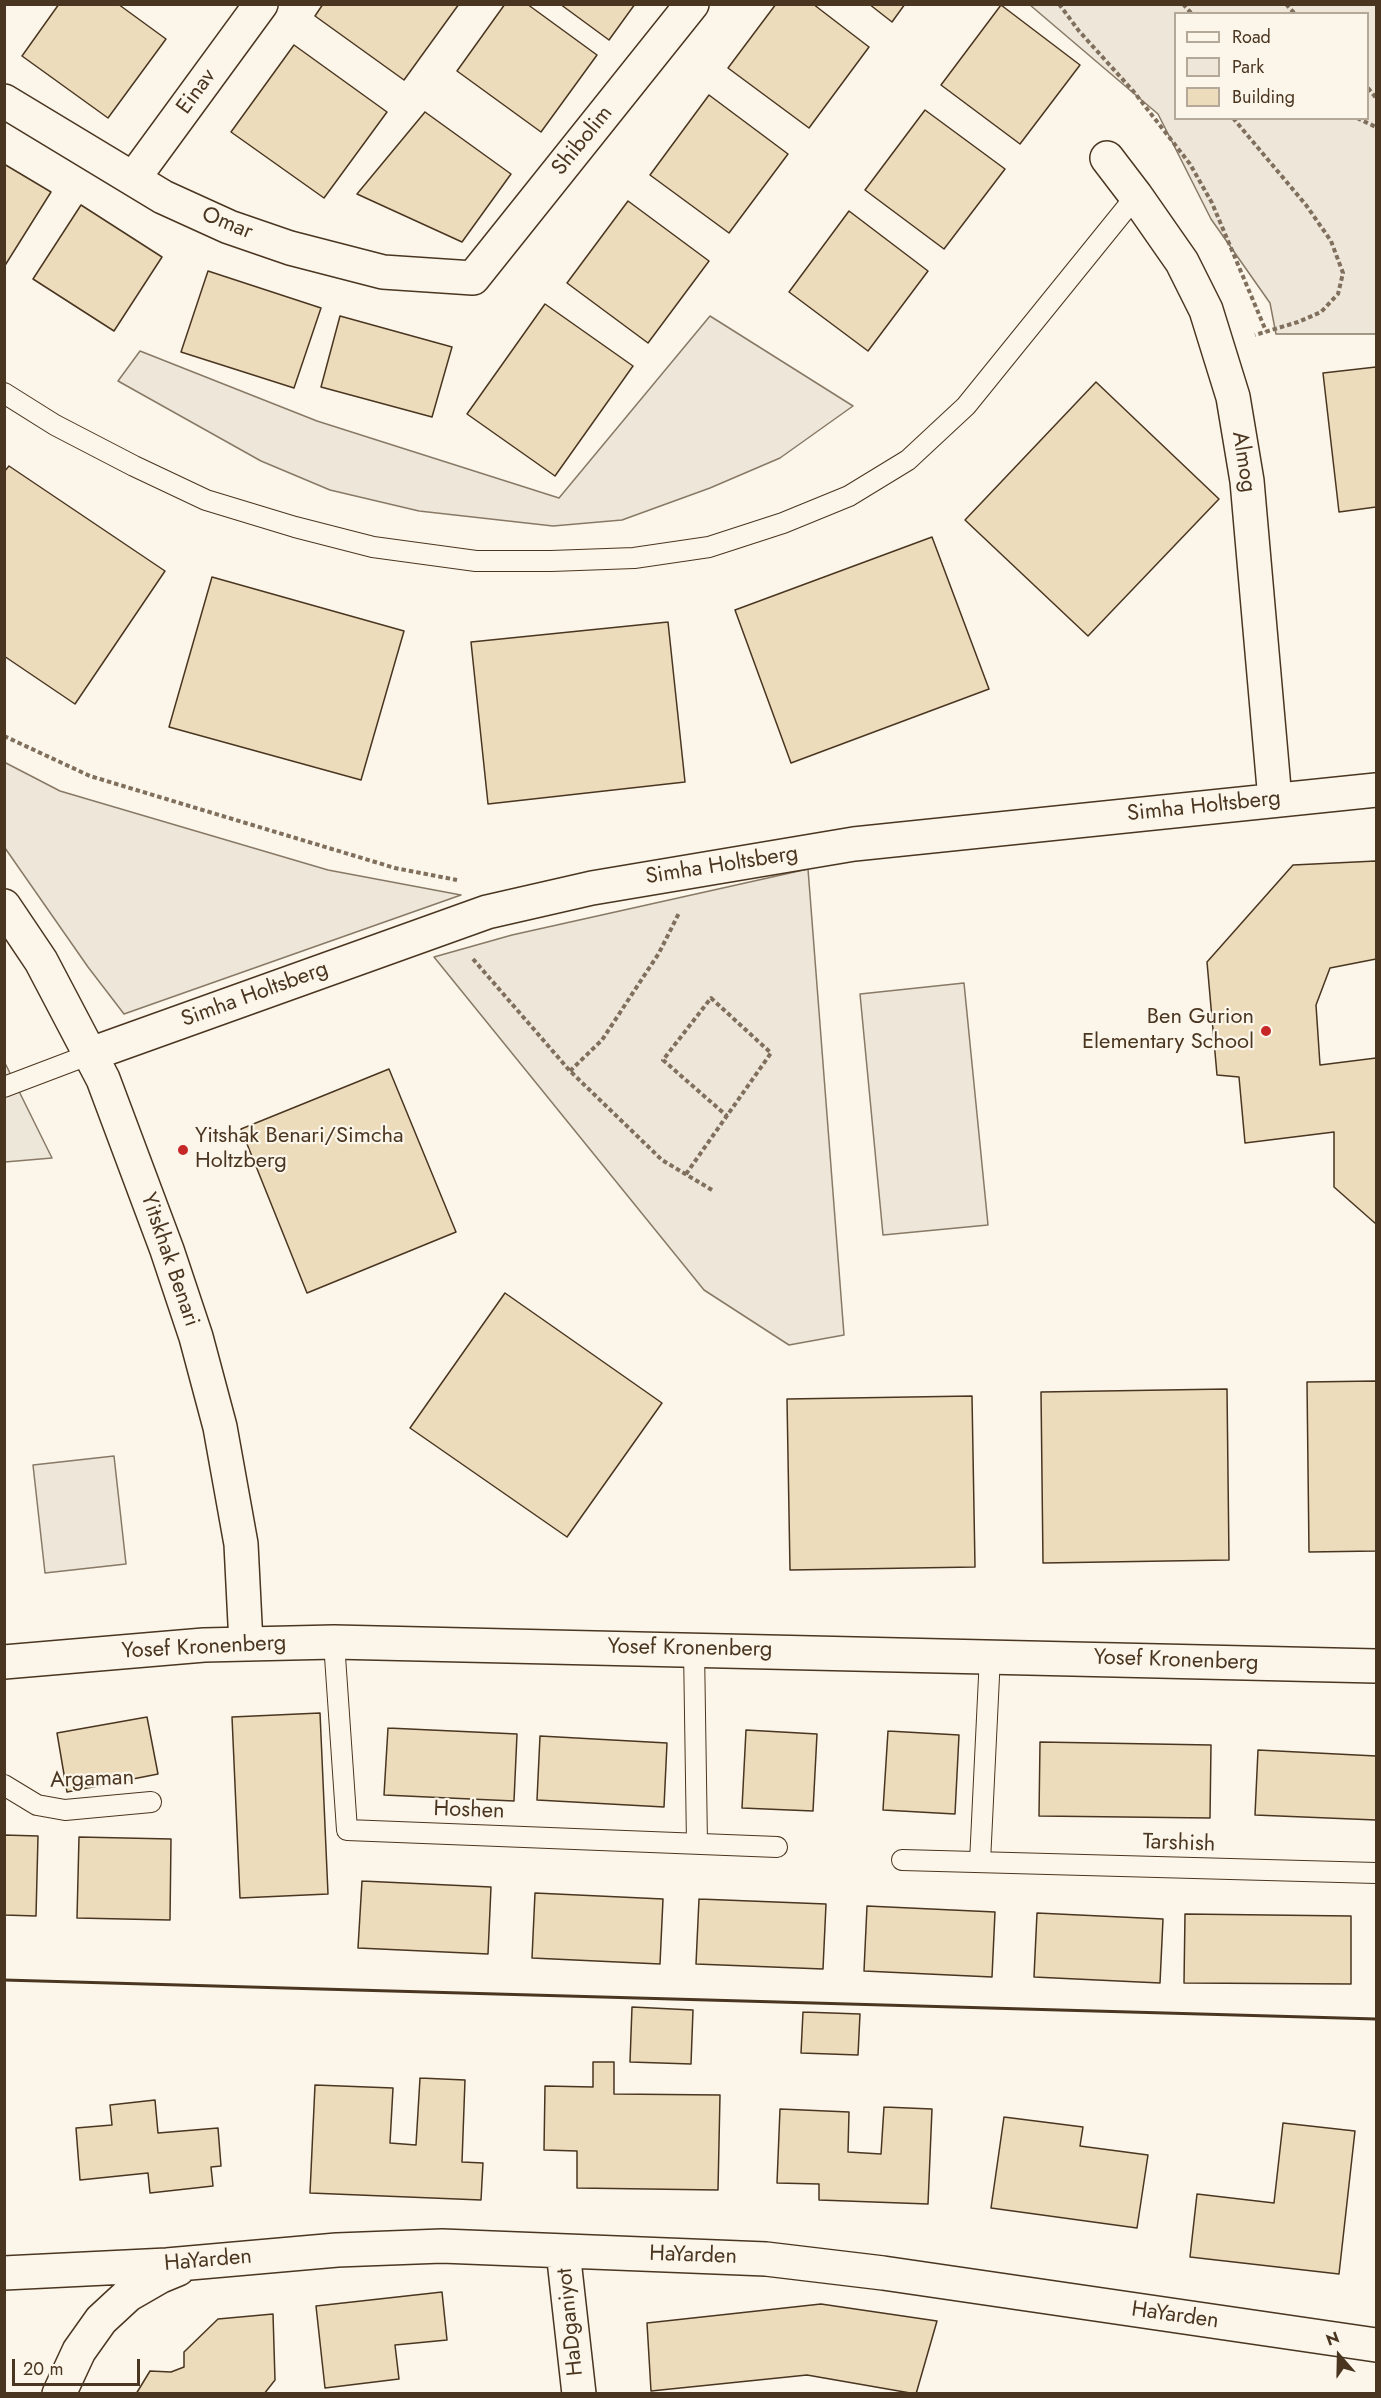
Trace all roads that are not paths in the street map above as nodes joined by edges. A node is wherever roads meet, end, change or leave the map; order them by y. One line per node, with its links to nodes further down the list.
1 (261, 4): 5 (street, Einav)
2 (692, 4): 7 (street, Shibolim)
3 (4, 101): 5 (street, Omar)
4 (1107, 158): 6 (street, Almog)
5 (133, 179): 7 (street, Omar)
6 (1136, 196): 8 (lane); 10 (street, Almog)
7 (473, 278)
8 (4, 393)
9 (1377, 789): 10 (street, Simha Holtsberg)
10 (1275, 800): 12 (street, Simha Holtsberg)
11 (4, 906): 12 (street, Yitskhak Benari)
12 (92, 1054): 13 (lane); 15 (street, Yitskhak Benari)
13 (4, 1087)
14 (334, 1642): 15 (street, Yosef Kronenberg); 16 (street, Yosef Kronenberg); 22 (lane, Hoshen)
15 (246, 1644): 18 (street, Yosef Kronenberg)
16 (694, 1649): 17 (street, Yosef Kronenberg); 22 (lane)
17 (990, 1656): 19 (street, Yosef Kronenberg); 25 (lane)
18 (4, 1662)
19 (1377, 1666)
20 (4, 1785): 21 (lane, Argaman)
21 (151, 1802)
22 (697, 1844): 23 (lane, Hoshen)
23 (777, 1847)
24 (902, 1860): 25 (lane, Tarshish)
25 (980, 1862): 26 (lane, Tarshish)
26 (1377, 1873)
27 (563, 2251): 28 (street, HaYarden); 30 (street, HaYarden); 32 (street, HaDganiyot)
28 (195, 2262): 29 (street, HaYarden); 31 (street)
29 (4, 2273)
30 (1377, 2344)
31 (59, 2394)
32 (579, 2394)

